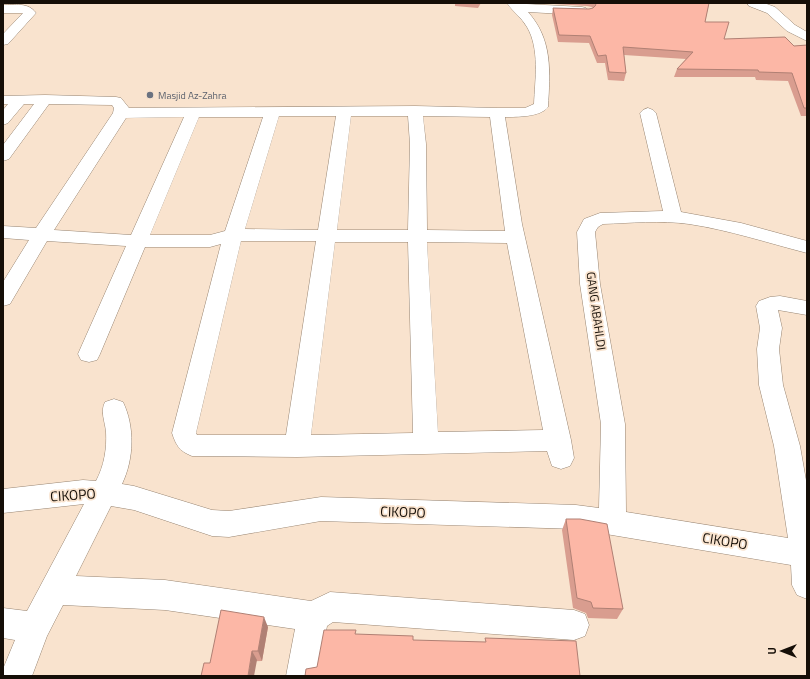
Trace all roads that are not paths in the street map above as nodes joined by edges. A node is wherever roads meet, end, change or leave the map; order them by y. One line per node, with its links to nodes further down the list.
1 (753, 3): 5 (street)
2 (515, 5): 4 (street); 14 (street)
3 (3, 9): 6 (street)
4 (587, 11)
5 (807, 37)
6 (3, 41)
7 (3, 100): 8 (street)
8 (19, 100): 9 (street); 17 (street)
9 (45, 100): 12 (street); 18 (street)
10 (415, 111): 11 (street); 14 (street); 25 (street)
11 (344, 112): 13 (street); 24 (street)
12 (122, 113): 16 (street); 21 (street)
13 (272, 113): 16 (street); 23 (street)
14 (497, 113): 26 (street)
15 (648, 113): 19 (street)
16 (193, 114): 22 (street)
17 (3, 120)
18 (3, 156)
19 (673, 216): 27 (street, GANG ABAHLDI); 36 (street, GANG ABAHLDI)
20 (3, 232): 21 (street)
21 (42, 234): 22 (street); 28 (street)
22 (137, 241): 23 (street); 30 (street)
23 (225, 241): 24 (street); 33 (street)
24 (325, 242): 25 (street); 33 (street)
25 (417, 243): 26 (street); 32 (street)
26 (517, 243): 32 (street)
27 (807, 247)
28 (3, 299)
29 (807, 308): 37 (street)
30 (89, 354)
31 (114, 409): 34 (street)
32 (426, 443): 33 (street)
33 (297, 446)
34 (105, 493): 35 (street, CIKOPO); 36 (street, CIKOPO); 39 (street)
35 (3, 501)
36 (612, 523): 37 (street, CIKOPO)
37 (806, 554): 38 (street)
38 (807, 585)
39 (55, 590): 40 (street); 43 (street)
40 (313, 617): 42 (street); 45 (street)
41 (3, 623): 43 (street)
42 (574, 625)
43 (35, 628): 44 (street)
44 (16, 676)
45 (302, 676)

